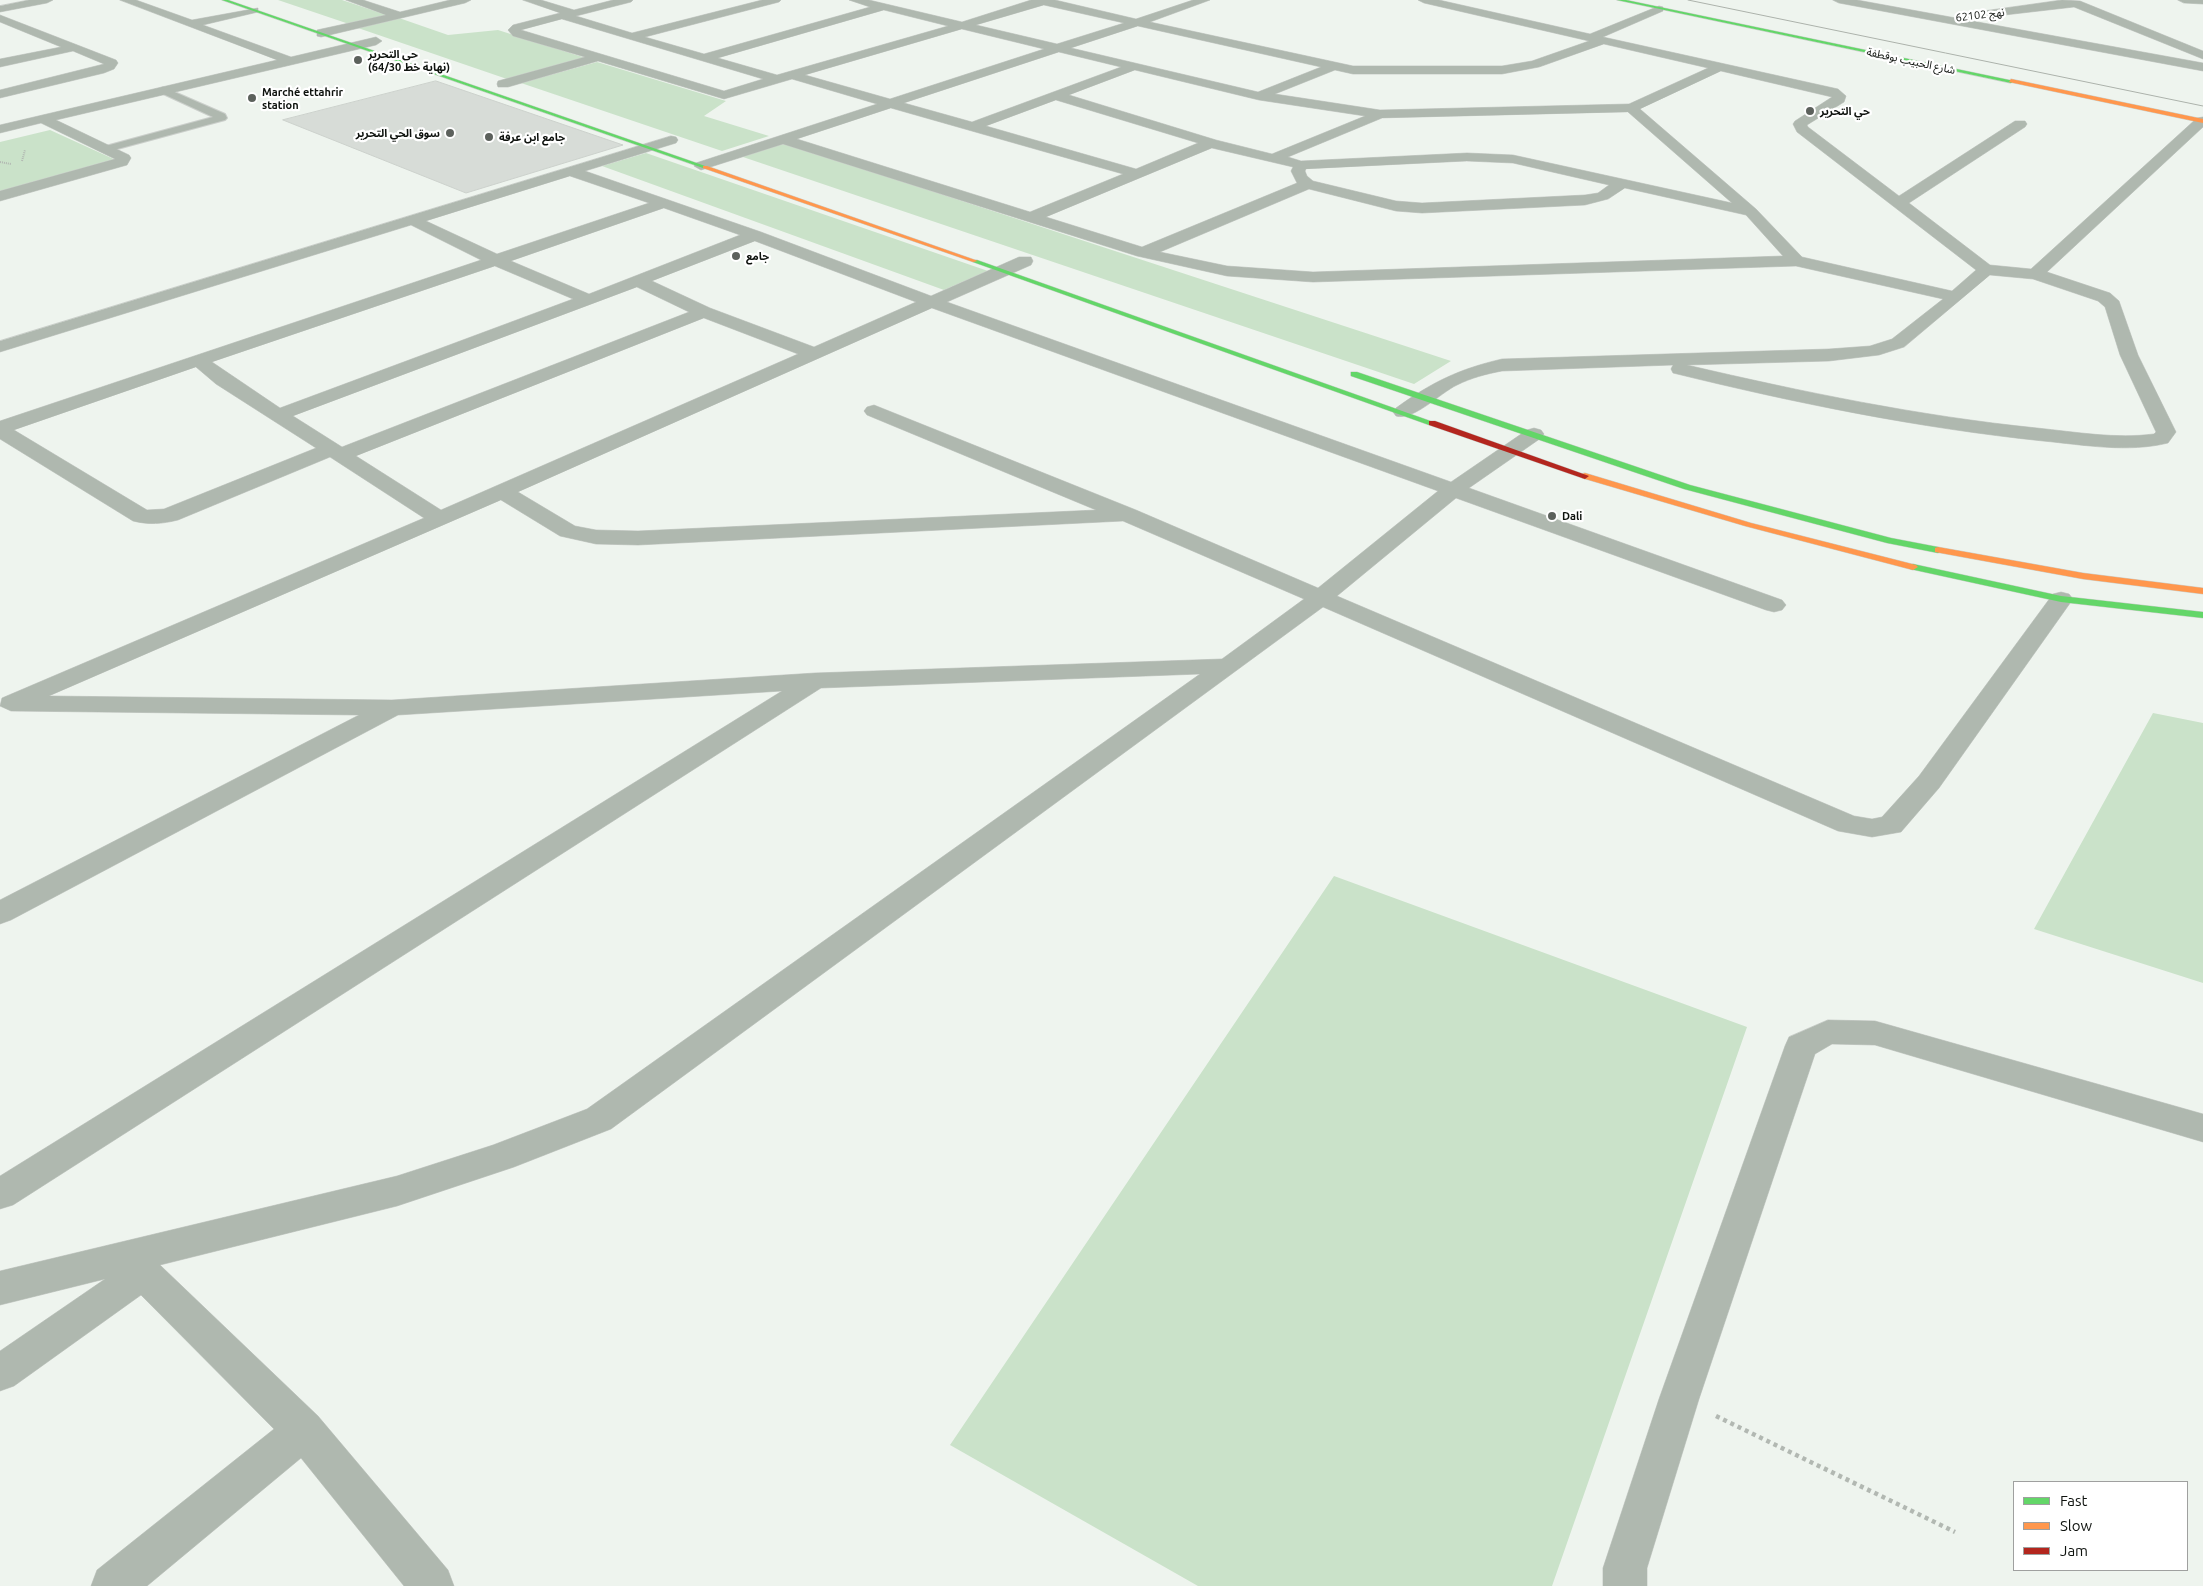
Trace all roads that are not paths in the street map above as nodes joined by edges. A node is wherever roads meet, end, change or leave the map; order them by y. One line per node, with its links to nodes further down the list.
1 (47, 0): 21 (street)
2 (126, 0): 28 (street)
3 (224, 0): 19 (street)
4 (352, 0): 23 (street)
5 (465, 0): 23 (street)
6 (529, 0): 22 (street)
7 (628, 0): 22 (street)
8 (775, 0): 34 (street)
9 (855, 0): 20 (street)
10 (1043, 0): 27 (street); 29 (street)
11 (1204, 0): 27 (street)
12 (1424, 0): 35 (street)
13 (1619, 0): 18 (street, شارع الحبيب بوقطفة)
14 (1839, 0): 26 (street)
15 (2184, 0): 16 (street)
16 (2201, 1)
17 (2072, 2): 26 (street, نهج 62102); 40 (street)
18 (1660, 4): 35 (street); 61 (street, شارع الحبيب بوقطفة)
19 (257, 5): 24 (street); 28 (street); 31 (street)
20 (882, 7): 29 (street); 42 (street)
21 (0, 9)
22 (567, 14): 34 (street); 41 (street)
23 (400, 15): 32 (street)
24 (306, 16)
25 (0, 18): 30 (street)
26 (1944, 19): 49 (street)
27 (1140, 23): 39 (street); 46 (street)
28 (191, 24): 43 (street)
29 (957, 26): 39 (street); 50 (street)
30 (24, 28): 33 (street); 38 (street)
31 (323, 28): 32 (street); 37 (street)
32 (342, 28): 36 (street)
33 (0, 33)
34 (632, 36): 42 (street)
35 (1596, 40): 46 (street); 48 (street)
36 (376, 41): 37 (street); 45 (street)
37 (356, 45): 43 (street); 67 (street)
38 (72, 48): 44 (street); 55 (street)
39 (1058, 49): 47 (street); 58 (street)
40 (2203, 54)
41 (596, 58): 51 (street); 52 (street)
42 (704, 58): 51 (street)
43 (290, 61): 53 (street)
44 (0, 63)
45 (448, 65)
46 (1334, 66): 57 (street)
47 (1133, 67): 56 (street); 57 (street)
48 (1719, 67): 59 (street); 82 (street)
49 (2203, 67)
50 (794, 76): 51 (street); 58 (street)
51 (779, 80)
52 (498, 82): 54 (street)
53 (163, 90): 62 (street); 70 (lane)
54 (522, 90)
55 (0, 94)
56 (1056, 96): 64 (street); 69 (street)
57 (1259, 96): 60 (street)
58 (891, 104): 64 (street); 66 (street)
59 (1631, 108): 60 (street); 84 (street)
60 (1380, 114): 73 (street)
61 (2203, 118): 93 (street)
62 (43, 119): 65 (street); 70 (street)
63 (2020, 124): 82 (street)
64 (972, 127): 78 (street)
65 (0, 129)
66 (782, 139): 72 (street); 85 (street)
67 (650, 141): 68 (street); 76 (street); 77 (street)
68 (675, 142)
69 (1211, 143): 73 (street); 78 (street)
70 (106, 149): 81 (street)
71 (706, 152): 72 (street)
72 (724, 158): 74 (street); 76 (street)
73 (1274, 158): 75 (street)
74 (743, 165)
75 (1301, 165): 79 (street); 80 (street)
76 (701, 166): 91 (street)
77 (571, 171): 83 (street); 86 (street)
78 (1138, 174): 85 (street)
79 (1308, 184): 80 (street); 88 (street)
80 (1621, 184): 84 (street)
81 (0, 196)
82 (1899, 203): 92 (street)
83 (665, 204): 87 (street); 89 (street)
84 (1751, 212): 90 (street)
85 (1030, 218): 88 (street)
86 (412, 220): 89 (street); 99 (street)
87 (755, 235): 94 (street); 97 (street)
88 (1143, 253): 90 (street)
89 (495, 260): 96 (street); 101 (street)
90 (1796, 261): 95 (street)
91 (1017, 262): 97 (street); 106 (street)
92 (1986, 270): 93 (street); 95 (street)
93 (2035, 274): 102 (street)
94 (638, 281): 96 (street); 98 (street)
95 (1956, 298): 102 (street)
96 (589, 300): 107 (street)
97 (931, 302): 100 (street); 112 (street)
98 (704, 312): 100 (street); 111 (street)
99 (0, 347)
100 (815, 354): 113 (street)
101 (200, 360): 107 (street); 108 (street)
102 (1643, 360): 104 (street)
103 (1339, 369): 104 (street)
104 (1422, 398): 106 (street); 109 (street)
105 (874, 411): 114 (street)
106 (1403, 412): 110 (street)
107 (278, 415): 111 (street)
108 (0, 429): 111 (street)
109 (1534, 434): 110 (street); 116 (street)
110 (1509, 451): 112 (street); 118 (street)
111 (336, 452): 115 (street)
112 (1454, 489): 117 (street); 119 (street)
113 (502, 492): 114 (street); 115 (street)
114 (1128, 515): 117 (street)
115 (440, 519): 123 (street)
116 (2203, 591)
117 (1320, 598): 118 (street); 121 (street)
118 (2061, 599): 120 (street)
119 (1774, 605)
120 (2203, 615)
121 (1228, 666): 122 (street); 128 (street)
122 (815, 680): 124 (street); 127 (street)
123 (5, 705): 124 (street)
124 (392, 708): 125 (street)
125 (0, 913)
126 (2203, 1128): 134 (street)
127 (0, 1194)
128 (136, 1265): 129 (street); 130 (street); 131 (street)
129 (0, 1288)
130 (0, 1373)
131 (304, 1430): 132 (street); 133 (street)
132 (113, 1586)
133 (432, 1586)
134 (1626, 1586)

